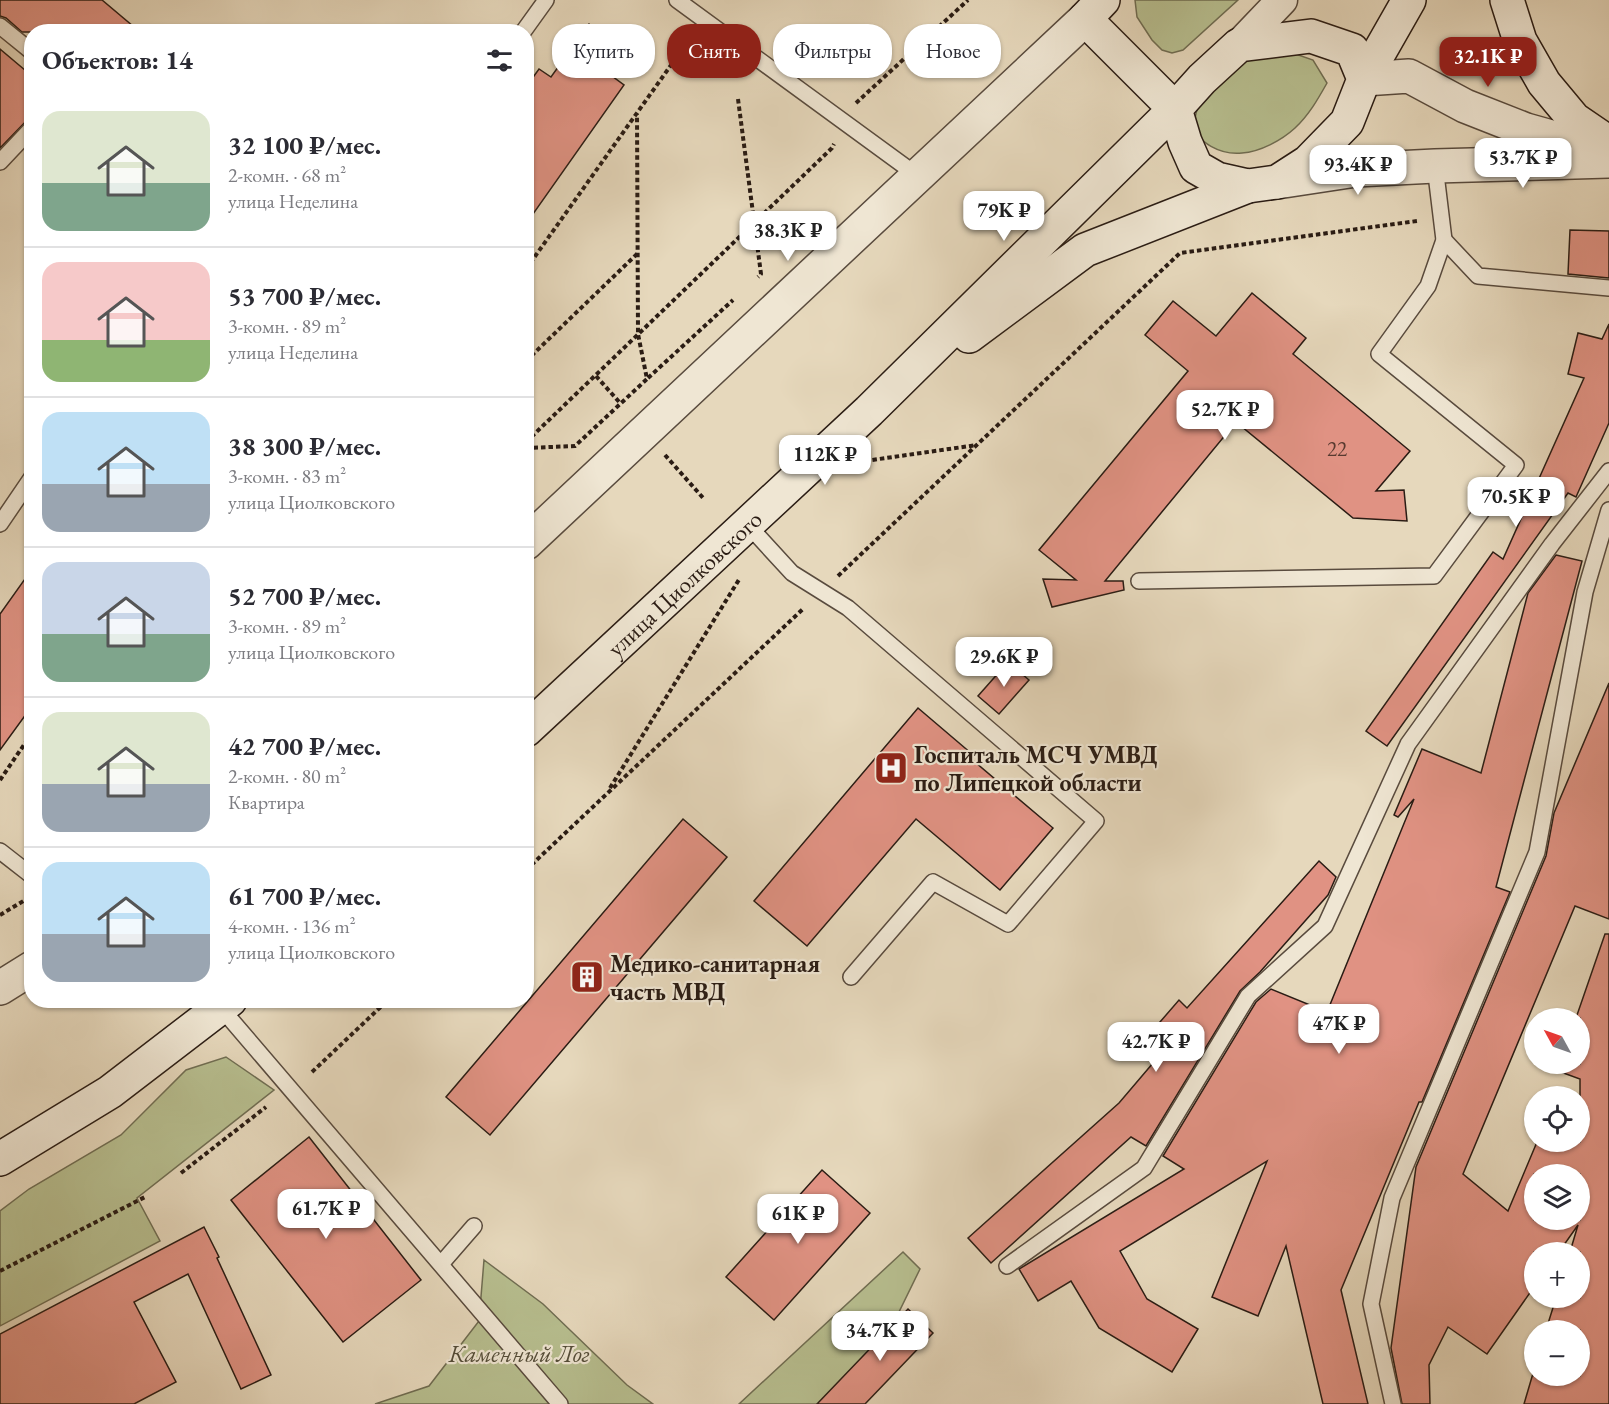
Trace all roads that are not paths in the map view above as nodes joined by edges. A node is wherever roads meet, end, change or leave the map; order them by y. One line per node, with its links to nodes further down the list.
1 (546, 0): 7 (lane)
2 (677, 0): 19 (lane)
3 (1282, 0): 9 (street)
4 (1409, 0): 11 (main road)
5 (1507, 0): 14 (main road)
6 (1094, 9): 12 (main road); 19 (main road)
7 (529, 24)
8 (0, 26): 10 (lane)
9 (1239, 45): 11 (main road); 12 (main road)
10 (24, 46)
11 (1364, 79): 15 (main road); 20 (main road)
12 (1175, 109): 20 (main road); 23 (main road, улица Циолковского)
13 (24, 136): 17 (lane)
14 (1609, 143)
15 (1609, 153)
16 (1609, 161): 18 (main road)
17 (0, 162)
18 (1435, 166): 20 (main road); 21 (lane)
19 (918, 176): 29 (main road)
20 (1263, 184): 23 (main road, улица Циолковского)
21 (1444, 240): 22 (lane); 30 (lane)
22 (1609, 288)
23 (869, 411): 28 (main road, улица Циолковского)
24 (1609, 471): 42 (lane)
25 (24, 489): 27 (lane)
26 (1609, 510): 44 (lane)
27 (0, 524)
28 (747, 524): 31 (main road, улица Циолковского); 35 (lane)
29 (534, 536)
30 (1139, 581)
31 (534, 723)
32 (0, 851): 33 (lane)
33 (24, 870)
34 (24, 973): 36 (main road)
35 (851, 977)
36 (0, 988)
37 (220, 1008): 39 (main road)
38 (228, 1008): 41 (lane)
39 (0, 1159)
40 (474, 1226): 41 (lane)
41 (441, 1264): 43 (lane)
42 (1007, 1266)
43 (561, 1404)
44 (1393, 1404)

